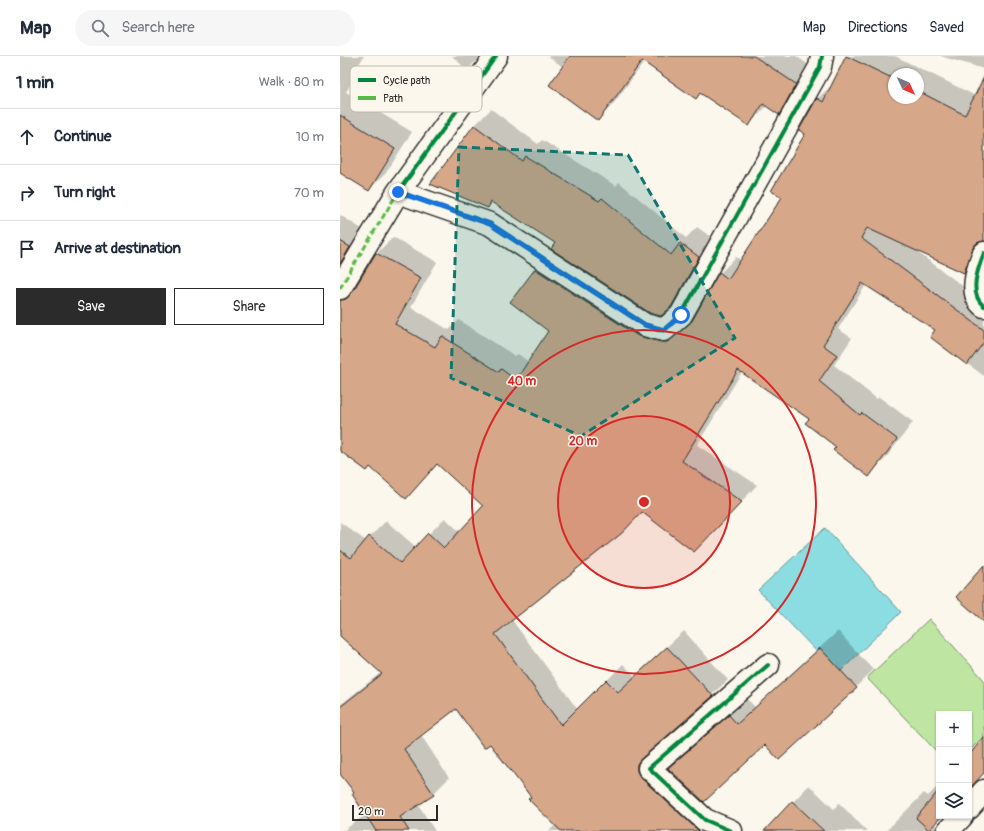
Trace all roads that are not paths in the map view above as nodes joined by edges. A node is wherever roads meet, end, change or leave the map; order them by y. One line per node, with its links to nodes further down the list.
1 (496, 56): 3 (street)
2 (822, 56): 5 (street)
3 (482, 75)
4 (456, 112): 5 (street)
5 (398, 192): 7 (street)
6 (984, 253): 8 (street)
7 (340, 288)
8 (984, 306)
9 (768, 665): 13 (street)
10 (984, 791): 11 (street)
11 (972, 805)
12 (959, 819): 14 (street)
13 (731, 831)
14 (948, 831)

